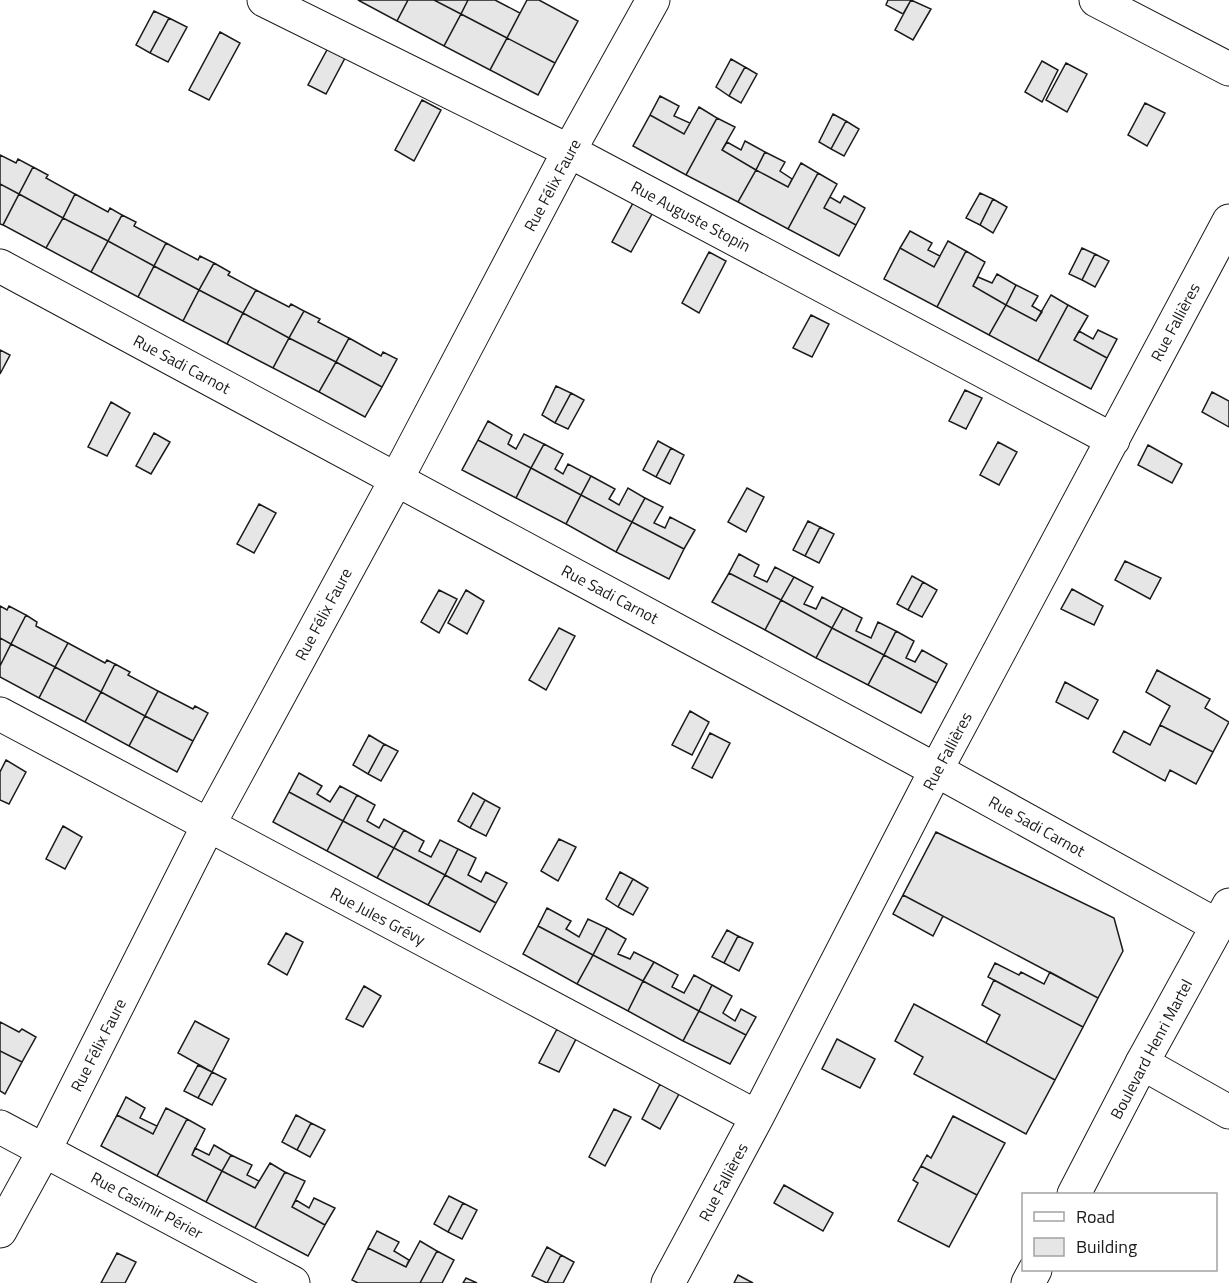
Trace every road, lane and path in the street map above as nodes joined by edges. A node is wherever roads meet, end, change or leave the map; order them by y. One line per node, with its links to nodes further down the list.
1 (264, 0): 5 (street, Rue Auguste Stopin)
2 (653, 0): 5 (street, Rue Félix Faure)
3 (1096, 0): 4 (street)
4 (1229, 69)
5 (569, 151): 8 (street, Rue Auguste Stopin); 9 (street, Rue Félix Faure)
6 (1229, 221): 8 (street, Rue Fallières)
7 (0, 266): 9 (street, Rue Sadi Carnot)
8 (1113, 440): 11 (street, Rue Fallières)
9 (396, 480): 11 (street, Rue Sadi Carnot); 12 (street, Rue Félix Faure)
10 (0, 714): 12 (street, Rue Jules Grévy)
11 (936, 770): 13 (street, Rue Sadi Carnot); 16 (street, Rue Fallières)
12 (208, 826): 16 (street, Rue Jules Grévy); 18 (street, Rue Félix Faure)
13 (1223, 916): 14 (street, Boulevard Henri Martel)
14 (1142, 1064): 15 (street); 19 (street, Boulevard Henri Martel)
15 (1229, 1112)
16 (758, 1117): 22 (street, Rue Fallières)
17 (0, 1127): 18 (street, Rue Casimir Périer)
18 (44, 1151): 20 (street, Rue Félix Faure); 21 (street, Rue Casimir Périer)
19 (1075, 1193)
20 (0, 1231)
21 (293, 1283)
22 (668, 1283)

